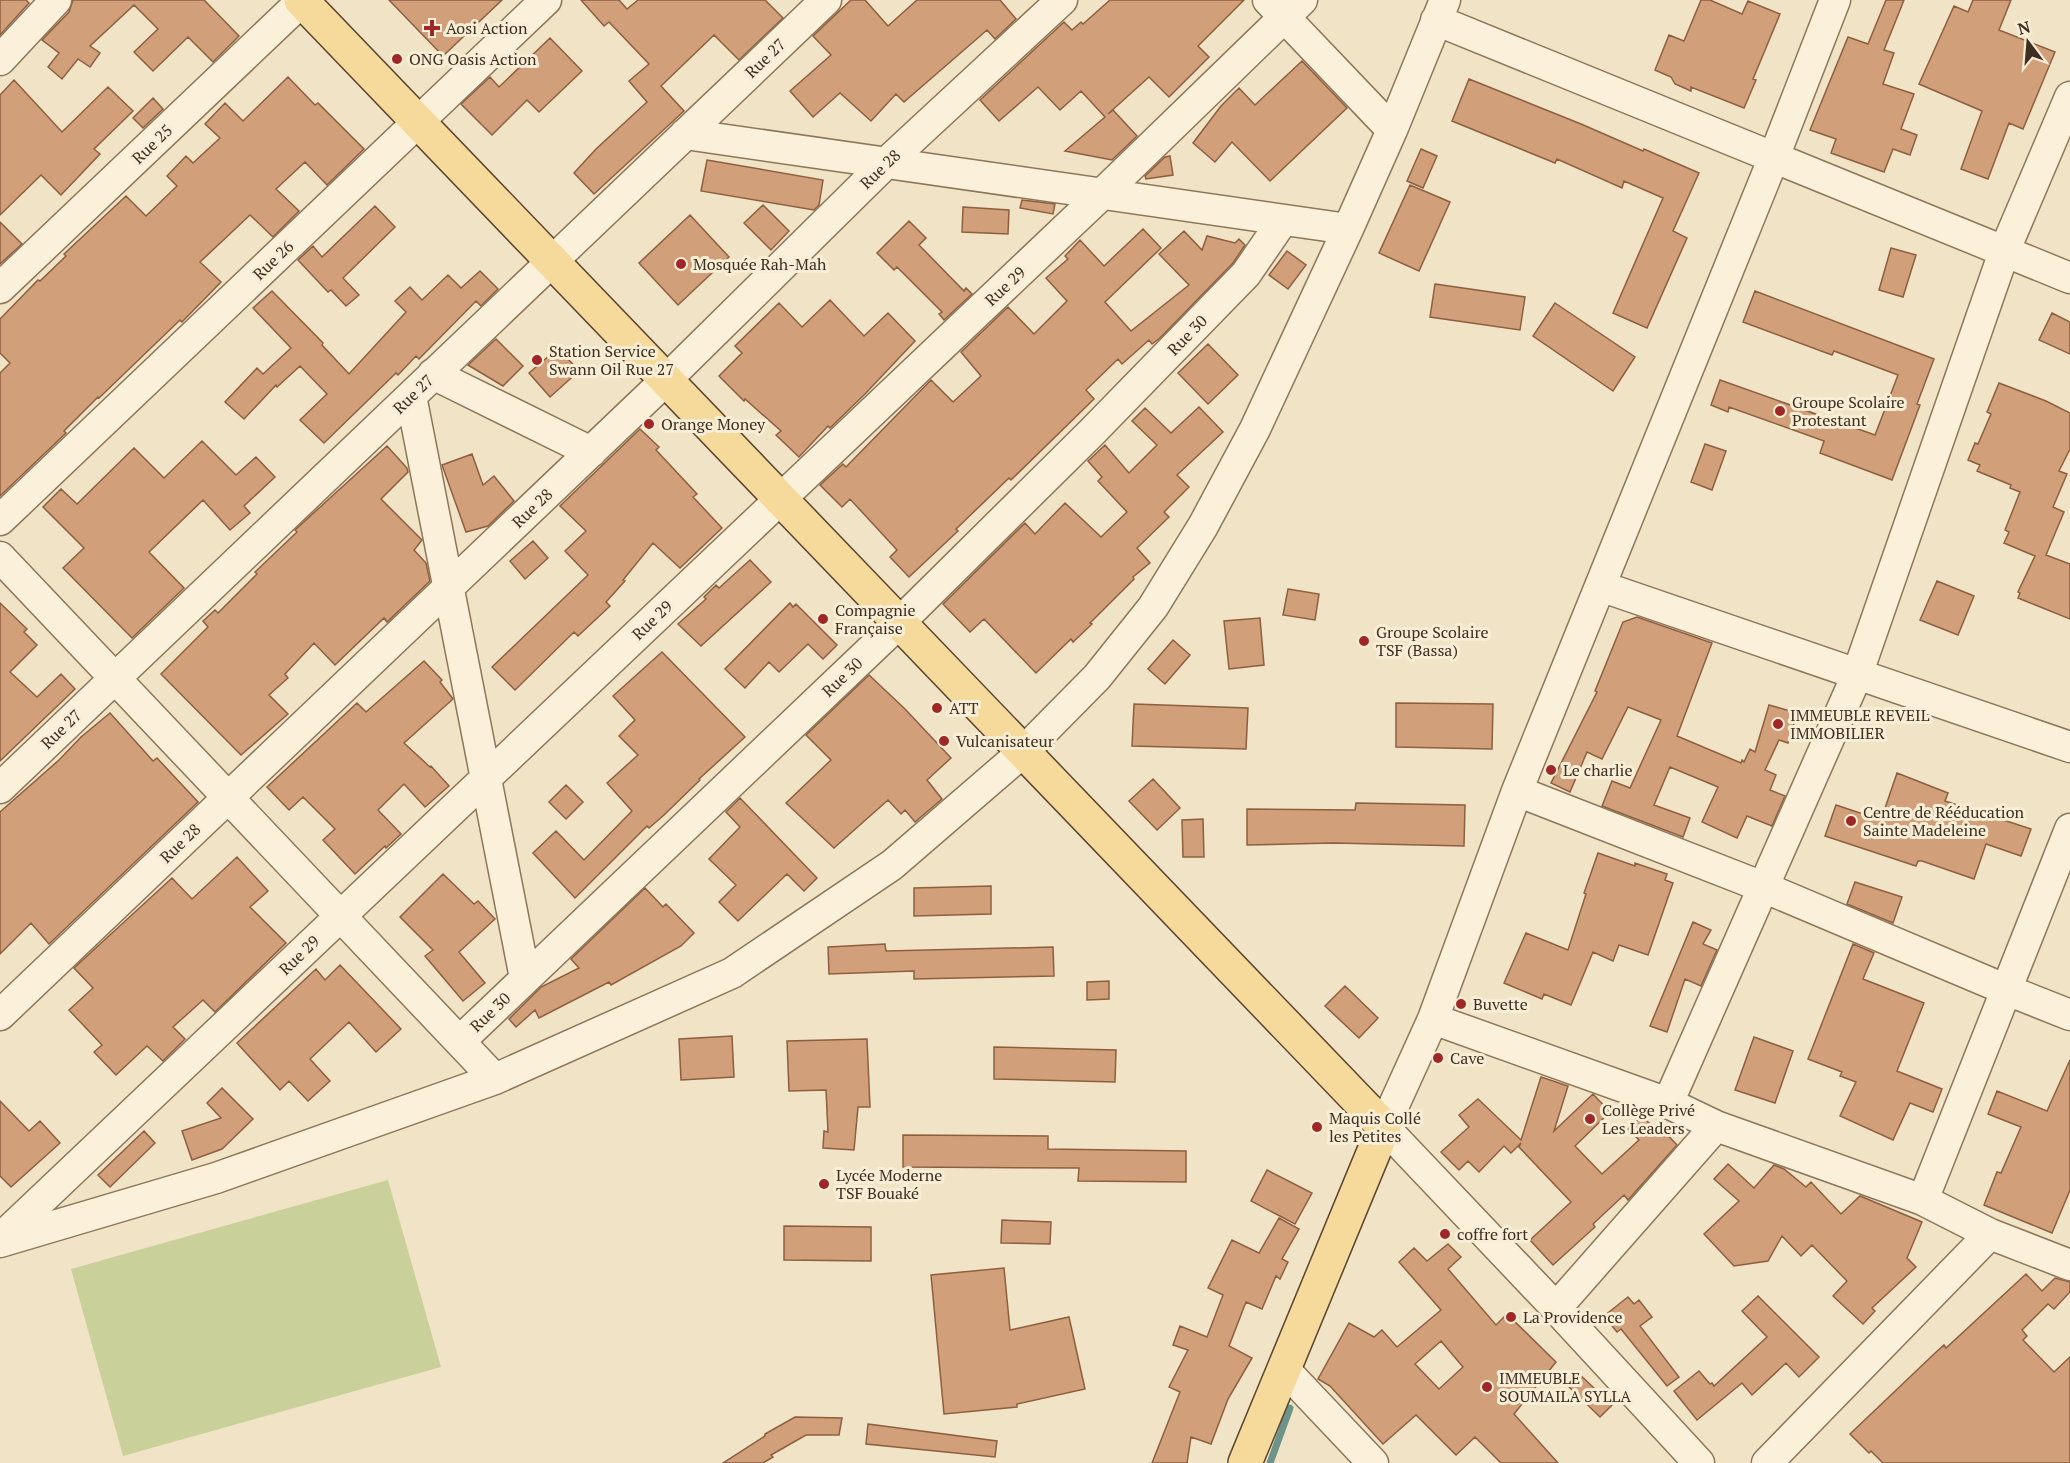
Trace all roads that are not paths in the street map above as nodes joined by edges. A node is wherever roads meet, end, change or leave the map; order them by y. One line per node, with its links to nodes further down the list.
1 (56, 0): 9 (street)
2 (302, 0): 11 (main road); 22 (street, Rue 25)
3 (546, 0): 11 (street, Rue 26)
4 (826, 0): 13 (street, Rue 27)
5 (1062, 0): 15 (street, Rue 28)
6 (1835, 0): 14 (street)
7 (1285, 6): 12 (street); 16 (street, Rue 29)
8 (1440, 10): 12 (street); 14 (street)
9 (0, 60)
10 (2070, 98): 19 (street)
11 (418, 122): 20 (main road); 28 (street, Rue 26)
12 (1392, 130): 18 (street)
13 (685, 134): 15 (street); 20 (street, Rue 27)
14 (1774, 157): 19 (street); 30 (street)
15 (886, 163): 16 (street); 24 (street, Rue 28)
16 (1102, 194): 17 (street); 27 (street, Rue 29)
17 (1283, 220): 18 (street); 32 (street, Rue 30)
18 (1348, 229): 36 (street)
19 (2004, 252): 21 (street); 33 (street)
20 (552, 261): 23 (street, Rue 27); 24 (main road)
21 (2070, 278)
22 (0, 288)
23 (433, 374): 25 (street, Rue 27); 26 (street)
24 (666, 380): 26 (street, Rue 28); 27 (main road)
25 (411, 396): 31 (street); 34 (street, Rue 27)
26 (591, 452): 31 (street, Rue 28)
27 (779, 498): 32 (main road); 37 (street, Rue 29)
28 (0, 520)
29 (0, 557): 34 (street)
30 (1600, 586): 33 (street); 39 (street)
31 (449, 587): 37 (street); 40 (street, Rue 28)
32 (899, 622): 36 (main road); 44 (street, Rue 30)
33 (1857, 675): 35 (street); 42 (street)
34 (115, 678): 38 (street, Rue 27); 40 (street)
35 (2070, 747)
36 (1023, 752): 50 (street); 53 (main road)
37 (486, 778): 43 (street, Rue 29); 44 (street)
38 (0, 788)
39 (1517, 791): 42 (street); 48 (street)
40 (228, 797): 43 (street); 46 (street, Rue 28)
41 (2070, 829): 45 (street)
42 (1763, 886): 45 (street); 51 (street)
43 (341, 916): 49 (street); 56 (street, Rue 29)
44 (525, 978): 49 (street, Rue 30)
45 (2007, 990): 47 (street); 54 (street)
46 (0, 1015)
47 (2070, 1015)
48 (1433, 1019): 51 (street); 53 (street)
49 (460, 1041): 50 (street)
50 (495, 1078): 56 (street)
51 (1668, 1103): 52 (street)
52 (1716, 1126): 54 (street); 58 (street)
53 (1384, 1128): 58 (street); 59 (main road)
54 (1923, 1200): 55 (street)
55 (1990, 1234): 57 (street); 63 (street)
56 (0, 1241)
57 (2070, 1265)
58 (1556, 1308): 62 (street)
59 (1284, 1369): 60 (main road); 61 (street)
60 (1245, 1463)
61 (1373, 1463)
62 (1700, 1463)
63 (1767, 1463)

